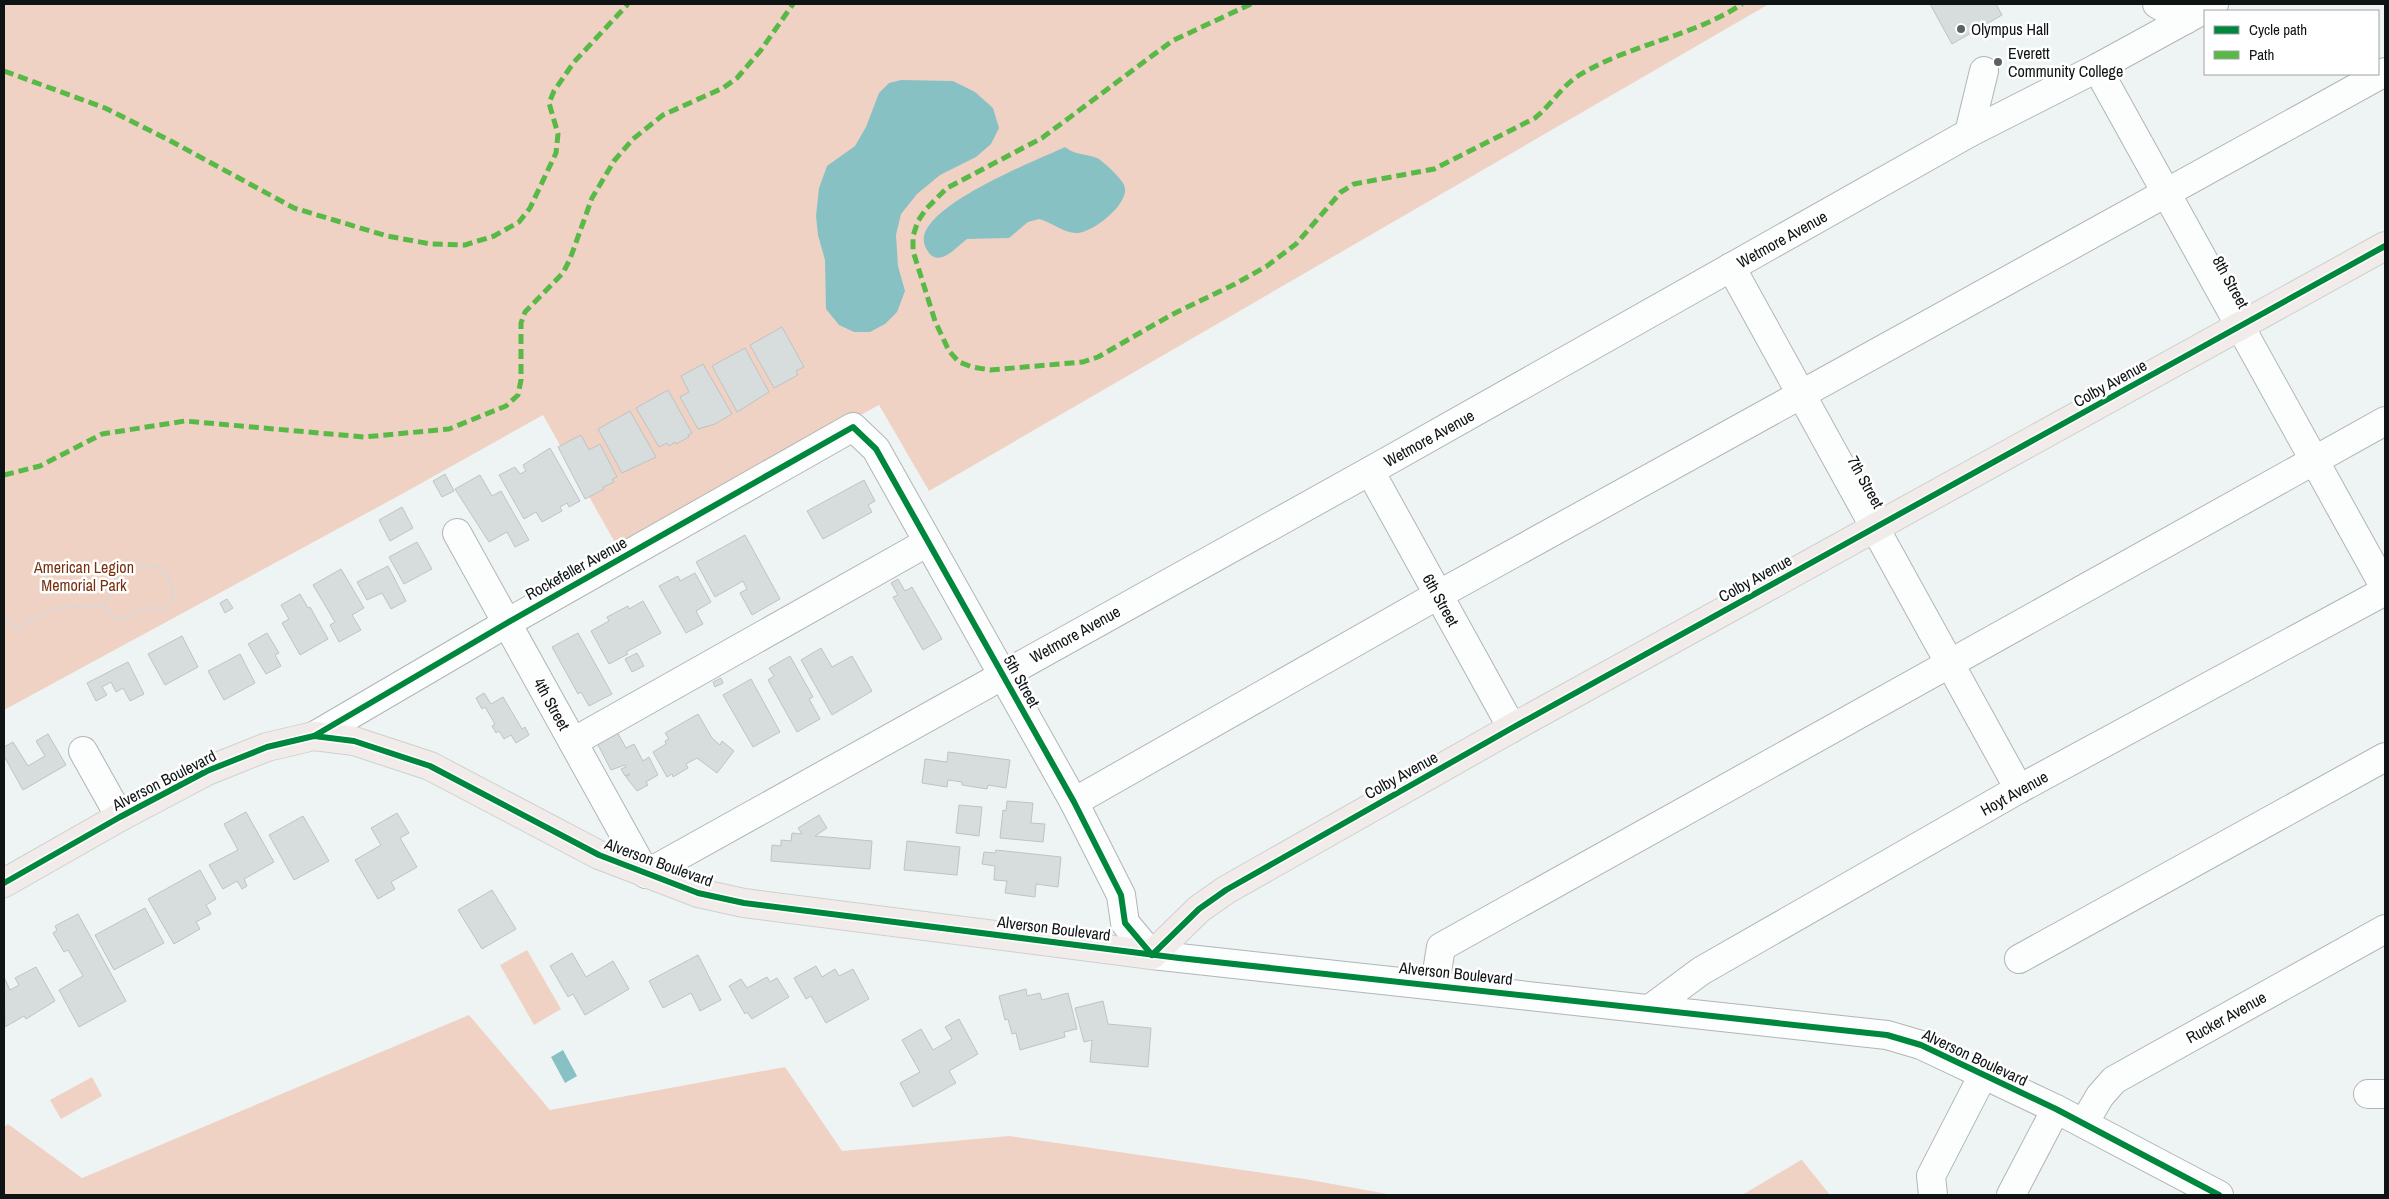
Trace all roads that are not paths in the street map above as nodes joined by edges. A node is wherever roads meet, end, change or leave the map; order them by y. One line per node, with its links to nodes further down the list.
1 (2157, 4): 3 (street)
2 (2214, 4): 3 (street, Wetmore Avenue)
3 (2185, 20): 4 (street, Wetmore Avenue)
4 (2097, 68): 7 (street, Wetmore Avenue); 8 (street, 8th Street)
5 (1984, 71): 7 (street)
6 (2385, 72): 8 (street)
7 (1969, 133): 10 (street, Wetmore Avenue)
8 (2166, 193): 11 (street, 8th Street); 12 (street)
9 (2385, 246): 11 (main road, Colby Avenue)
10 (1731, 267): 12 (street, 7th Street); 16 (street, Wetmore Avenue)
11 (2241, 326): 15 (street, 8th Street); 17 (main road, Colby Avenue)
12 (1802, 395): 17 (street, 7th Street); 21 (street)
13 (2385, 421): 15 (street)
14 (854, 427): 19 (street, 5th Street); 22 (street, Rockefeller Avenue)
15 (2315, 461): 20 (street, 8th Street); 23 (street)
16 (1370, 471): 21 (street, 6th Street); 24 (street, Wetmore Avenue)
17 (1875, 528): 23 (street, 7th Street); 25 (main road, Colby Avenue)
18 (458, 533): 22 (street, 4th Street)
19 (928, 542): 24 (street, 5th Street); 27 (street)
20 (2385, 589): 30 (street, Hoyt Avenue)
21 (1438, 595): 25 (street, 6th Street); 31 (street)
22 (507, 623): 26 (street, Rockefeller Avenue); 27 (street, 4th Street)
23 (1949, 663): 30 (street, 7th Street); 38 (street)
24 (1003, 674): 31 (street, 5th Street); 33 (street, Wetmore Avenue)
25 (1512, 728): 36 (main road, Colby Avenue)
26 (314, 736): 32 (main road, Alverson Boulevard); 33 (main road, Alverson Boulevard)
27 (573, 742): 33 (street, 4th Street)
28 (83, 751): 32 (street)
29 (2385, 757): 37 (street)
30 (2019, 789): 39 (street, Hoyt Avenue)
31 (1074, 802): 36 (street, 5th Street)
32 (120, 816): 34 (main road, Alverson Boulevard)
33 (646, 874): 36 (main road, Alverson Boulevard)
34 (4, 883)
35 (2385, 929): 42 (street, Rucker Avenue)
36 (1152, 954): 38 (street, Alverson Boulevard)
37 (2019, 959)
38 (1434, 984): 39 (street, Alverson Boulevard)
39 (1651, 1008): 40 (street, Alverson Boulevard)
40 (1983, 1075): 41 (street, Alverson Boulevard); 43 (street)
41 (2056, 1110): 42 (street, Alverson Boulevard); 44 (street)
42 (2084, 1124): 45 (street, Alverson Boulevard)
43 (1933, 1195)
44 (2011, 1195)
45 (2220, 1195)

